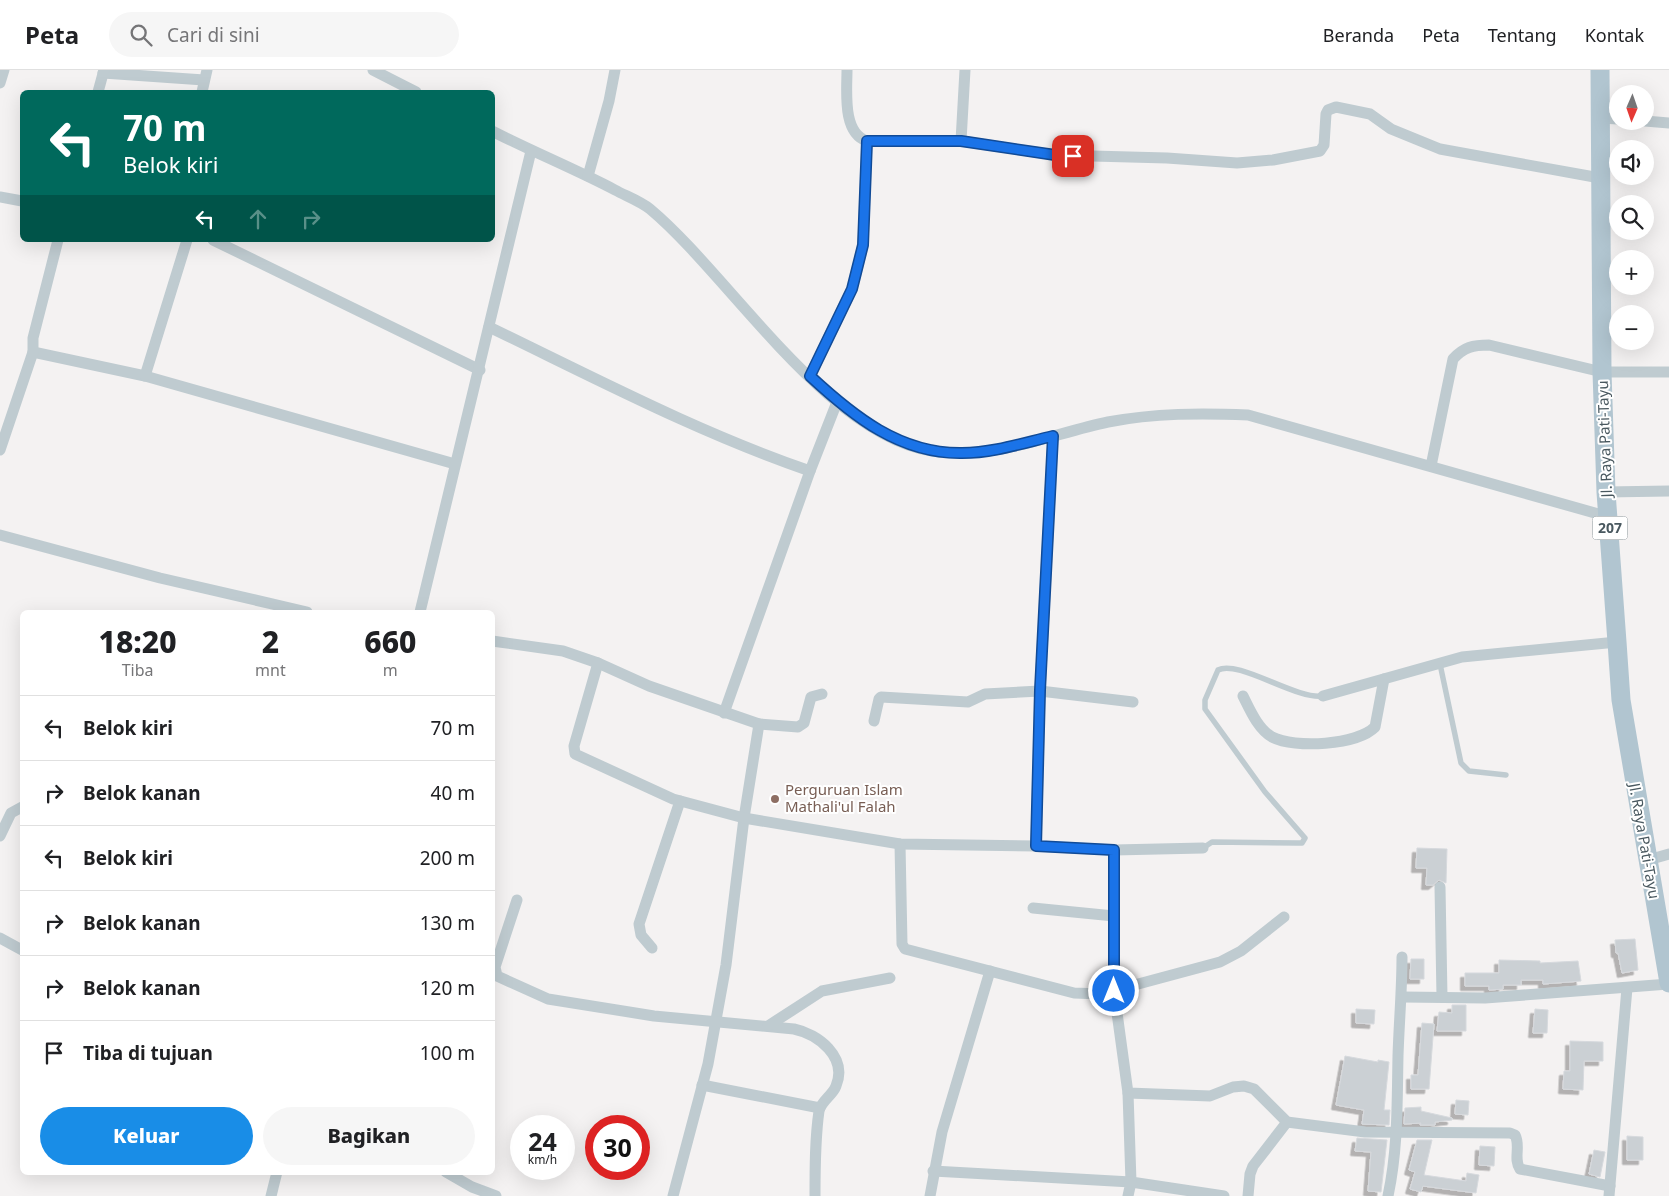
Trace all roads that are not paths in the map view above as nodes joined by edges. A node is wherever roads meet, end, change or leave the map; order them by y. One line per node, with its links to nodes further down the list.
1 (4, 70): 9 (street)
2 (373, 70): 12 (street)
3 (615, 70): 20 (street)
4 (847, 70): 17 (street)
5 (965, 70): 18 (street)
6 (1600, 70): 13 (main road, Jl. Raya Pati-Tayu / 207)
7 (104, 71): 8 (street); 10 (street)
8 (206, 75): 11 (street)
9 (0, 83)
10 (99, 90)
11 (202, 90)
12 (412, 90)
13 (1609, 119): 21 (main road, Jl. Raya Pati-Tayu / 207)
14 (1654, 122): 15 (street)
15 (1669, 123)
16 (495, 133): 19 (street)
17 (867, 141): 18 (street); 33 (street)
18 (961, 141): 21 (street)
19 (531, 151): 20 (street); 27 (street)
20 (588, 176): 33 (street)
21 (1600, 178): 30 (main road, Jl. Raya Pati-Tayu / 207)
22 (0, 197): 23 (street)
23 (20, 201)
24 (57, 242): 28 (street)
25 (186, 242): 32 (street)
26 (217, 242): 29 (street)
27 (489, 327): 29 (street); 39 (street)
28 (33, 352): 32 (street); 36 (street)
29 (480, 370): 37 (street)
30 (1602, 372): 31 (street); 38 (street); 41 (main road, Jl. Raya Pati-Tayu / 207)
31 (1669, 372)
32 (145, 376): 37 (street)
33 (810, 376): 34 (street)
34 (837, 402): 35 (street); 39 (street)
35 (1053, 436): 38 (street); 53 (street)
36 (0, 450)
37 (455, 464): 47 (street)
38 (1431, 466): 42 (street)
39 (810, 471): 58 (street)
40 (1669, 490): 41 (street)
41 (1606, 492): 42 (main road, Jl. Raya Pati-Tayu / 207)
42 (1609, 517): 49 (main road, Jl. Raya Pati-Tayu / 207)
43 (0, 535): 44 (street)
44 (260, 602): 45 (street); 46 (street)
45 (256, 610)
46 (298, 610)
47 (420, 610)
48 (495, 641): 50 (street)
49 (1617, 642): 51 (street); 73 (main road, Jl. Raya Pati-Tayu / 207)
50 (598, 663): 58 (street); 62 (street)
51 (1440, 664): 52 (street); 61 (lane)
52 (1384, 679): 55 (street); 56 (street)
53 (1040, 690): 57 (street); 59 (street); 69 (street)
54 (822, 694): 60 (street)
55 (1243, 696)
56 (1323, 696): 70 (lane)
57 (1133, 702)
58 (724, 713): 60 (street)
59 (874, 721)
60 (759, 724): 66 (street)
61 (1506, 775)
62 (680, 801): 66 (street); 80 (street)
63 (0, 808): 65 (street)
64 (20, 808): 65 (street)
65 (11, 813): 67 (street)
66 (744, 818): 68 (street); 90 (street)
67 (0, 836)
68 (900, 844): 69 (street); 83 (street)
69 (1036, 846): 71 (street)
70 (1203, 848): 71 (street)
71 (1114, 850): 77 (street)
72 (1669, 854): 73 (street)
73 (1648, 860): 85 (main road, Jl. Raya Pati-Tayu / 207)
74 (1440, 887): 89 (street)
75 (517, 900): 90 (street)
76 (1032, 908): 77 (street)
77 (1114, 916): 87 (street)
78 (1284, 917): 87 (street)
79 (0, 938): 81 (street)
80 (652, 948)
81 (20, 949)
82 (1402, 957): 88 (street)
83 (990, 971): 87 (street); 97 (street)
84 (890, 978): 91 (street)
85 (1669, 984): 86 (street)
86 (1627, 988): 89 (street); 101 (street)
87 (1114, 991): 93 (street)
88 (1403, 997): 89 (street); 96 (street)
89 (1442, 997)
90 (716, 1020): 91 (street); 92 (street)
91 (768, 1026): 94 (street)
92 (702, 1086): 94 (street); 104 (street)
93 (1128, 1093): 95 (street); 100 (street)
94 (820, 1108): 105 (street)
95 (1287, 1122): 96 (street); 109 (street)
96 (1398, 1133): 101 (street); 110 (street)
97 (933, 1171): 100 (street); 106 (street)
98 (275, 1175): 102 (street)
99 (452, 1175): 103 (street)
100 (1131, 1182): 107 (street); 108 (street)
101 (1610, 1191)
102 (271, 1196)
103 (496, 1196)
104 (673, 1196)
105 (815, 1196)
106 (930, 1196)
107 (1128, 1196)
108 (1224, 1196)
109 (1248, 1196)
110 (1388, 1196)

